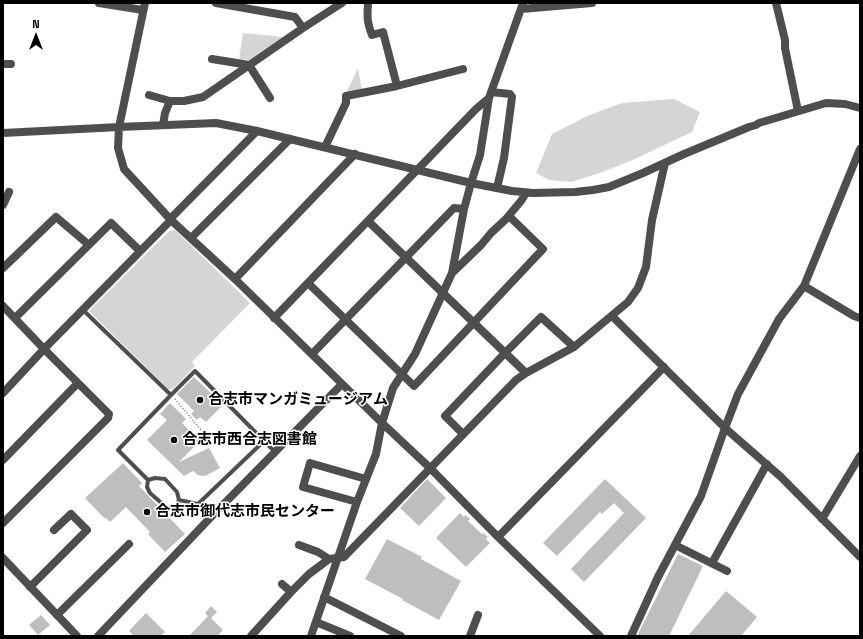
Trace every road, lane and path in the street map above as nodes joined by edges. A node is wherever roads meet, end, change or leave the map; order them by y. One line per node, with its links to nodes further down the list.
1 (99, 3): 8 (street)
2 (216, 3): 9 (street)
3 (342, 3): 9 (street)
4 (368, 3): 13 (street)
5 (592, 3): 7 (street)
6 (776, 3): 19 (street)
7 (522, 6): 15 (street)
8 (144, 7): 21 (street)
9 (303, 28): 11 (street)
10 (212, 59): 11 (street)
11 (249, 64): 16 (street); 17 (street)
12 (463, 70): 13 (street)
13 (397, 86): 25 (street)
14 (149, 95): 17 (street)
15 (490, 95): 29 (street); 30 (street); 31 (street)
16 (270, 98)
17 (170, 100): 20 (street)
18 (860, 108): 19 (street)
19 (798, 111): 28 (street)
20 (163, 125): 21 (street); 22 (street)
21 (119, 127): 23 (street); 37 (street)
22 (257, 131): 24 (street); 37 (street)
23 (3, 133)
24 (290, 139): 25 (street); 39 (street)
25 (325, 148): 27 (street)
26 (860, 150): 47 (street)
27 (355, 154): 29 (street); 45 (street)
28 (665, 163): 33 (street); 51 (street)
29 (418, 170): 30 (street); 38 (street)
30 (471, 183): 31 (street); 35 (street)
31 (497, 188): 33 (street)
32 (9, 192): 34 (street)
33 (526, 193): 36 (street)
34 (3, 205)
35 (464, 210): 42 (street); 44 (street)
36 (509, 216): 44 (street); 56 (street)
37 (171, 220): 39 (street); 41 (street)
38 (368, 221): 42 (street); 46 (street)
39 (191, 238): 45 (street)
40 (89, 245): 41 (street); 43 (street); 52 (street)
41 (140, 251): 50 (street)
42 (406, 258): 48 (street); 55 (street)
43 (3, 268)
44 (452, 273): 48 (street)
45 (235, 279): 53 (street)
46 (308, 283): 53 (street); 55 (street)
47 (804, 286): 54 (street); 69 (street)
48 (443, 292): 56 (street); 63 (street)
49 (3, 306): 52 (street)
50 (83, 310): 58 (street); 67 (lane)
51 (612, 316): 57 (street); 61 (street)
52 (15, 318): 58 (street)
53 (274, 318): 60 (street)
54 (860, 318)
55 (346, 319): 60 (street); 63 (street)
56 (473, 323): 59 (street); 63 (street)
57 (574, 347): 59 (street); 62 (street)
58 (44, 349): 64 (street); 66 (street)
59 (505, 353): 62 (street); 70 (street)
60 (312, 354): 65 (street)
61 (664, 367): 69 (street); 87 (street)
62 (526, 373): 70 (street)
63 (402, 374): 68 (street)
64 (78, 383): 75 (street); 85 (street)
65 (342, 384): 68 (street); 73 (street)
66 (3, 394)
67 (171, 395): 71 (lane); 72 (path); 79 (lane)
68 (382, 423): 77 (street); 78 (street)
69 (725, 428): 76 (street); 90 (street)
70 (463, 434): 77 (street)
71 (264, 441): 73 (lane); 82 (lane)
72 (212, 443)
73 (275, 452): 83 (street)
74 (860, 456): 84 (street)
75 (3, 460)
76 (767, 464): 84 (street); 95 (street)
77 (430, 468): 87 (street); 93 (street)
78 (366, 479): 81 (street); 81 (street)
79 (148, 480): 80 (lane); 80 (lane)
80 (179, 500): 82 (lane)
81 (357, 502): 93 (street)
82 (198, 504): 83 (lane)
83 (211, 517): 105 (street)
84 (822, 519): 91 (street)
85 (3, 523)
86 (54, 530): 98 (street)
87 (498, 537): 111 (street)
88 (129, 544): 102 (street)
89 (299, 545): 94 (street)
90 (675, 545): 95 (street); 112 (street)
91 (860, 557)
92 (3, 558): 98 (street)
93 (338, 558): 94 (street); 100 (street)
94 (329, 559): 99 (street)
95 (712, 563): 96 (street)
96 (727, 571)
97 (282, 584): 99 (street)
98 (30, 587): 102 (street)
99 (291, 592): 106 (street)
100 (324, 597): 103 (street); 109 (street)
101 (478, 615): 110 (street)
102 (57, 616): 104 (street)
103 (316, 622): 107 (street); 108 (street)
104 (77, 636)
105 (98, 636)
106 (251, 636)
107 (311, 636)
108 (350, 636)
109 (401, 636)
110 (470, 636)
111 (600, 636)
112 (631, 636)

